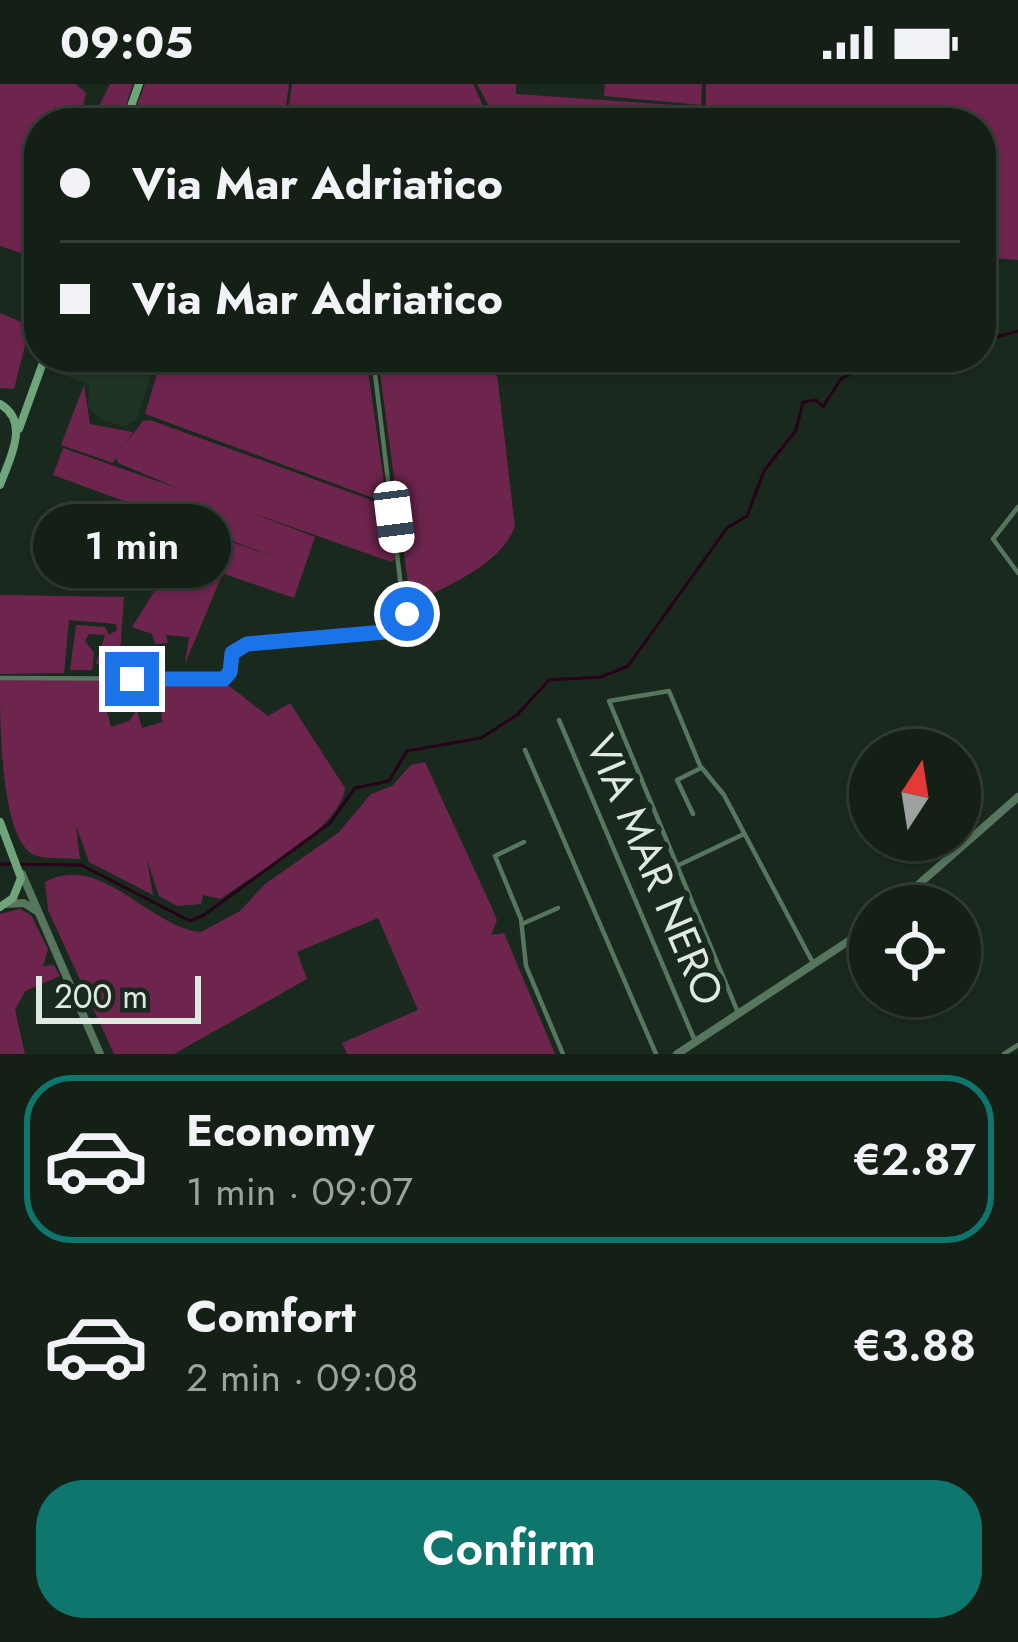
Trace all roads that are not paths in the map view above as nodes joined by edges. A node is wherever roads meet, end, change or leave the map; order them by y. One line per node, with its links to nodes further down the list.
1 (39, 372): 3 (main road)
2 (375, 372): 9 (street)
3 (36, 381): 4 (main road); 5 (main road)
4 (3, 405): 5 (main road)
5 (15, 442): 6 (main road)
6 (0, 485)
7 (1018, 507): 8 (street)
8 (1018, 573)
9 (0, 678)
10 (559, 720): 28 (street, VIA MAR NERO)
11 (526, 750): 32 (street)
12 (701, 768): 14 (street); 16 (street); 18 (street)
13 (1018, 797): 20 (street)
14 (694, 814)
15 (0, 822): 19 (main road)
16 (744, 834): 18 (street); 26 (street)
17 (524, 842): 24 (street)
18 (679, 866): 27 (street)
19 (20, 870): 21 (main road); 23 (street)
20 (918, 885)
21 (2, 906): 23 (street)
22 (558, 908): 24 (street)
23 (40, 915): 30 (street)
24 (522, 924): 31 (street)
25 (849, 942): 26 (street)
26 (815, 966): 27 (street)
27 (739, 1015): 28 (street)
28 (696, 1042): 33 (street)
29 (1018, 1045): 34 (street)
30 (100, 1054)
31 (563, 1054)
32 (656, 1054)
33 (677, 1054)
34 (1004, 1054)

